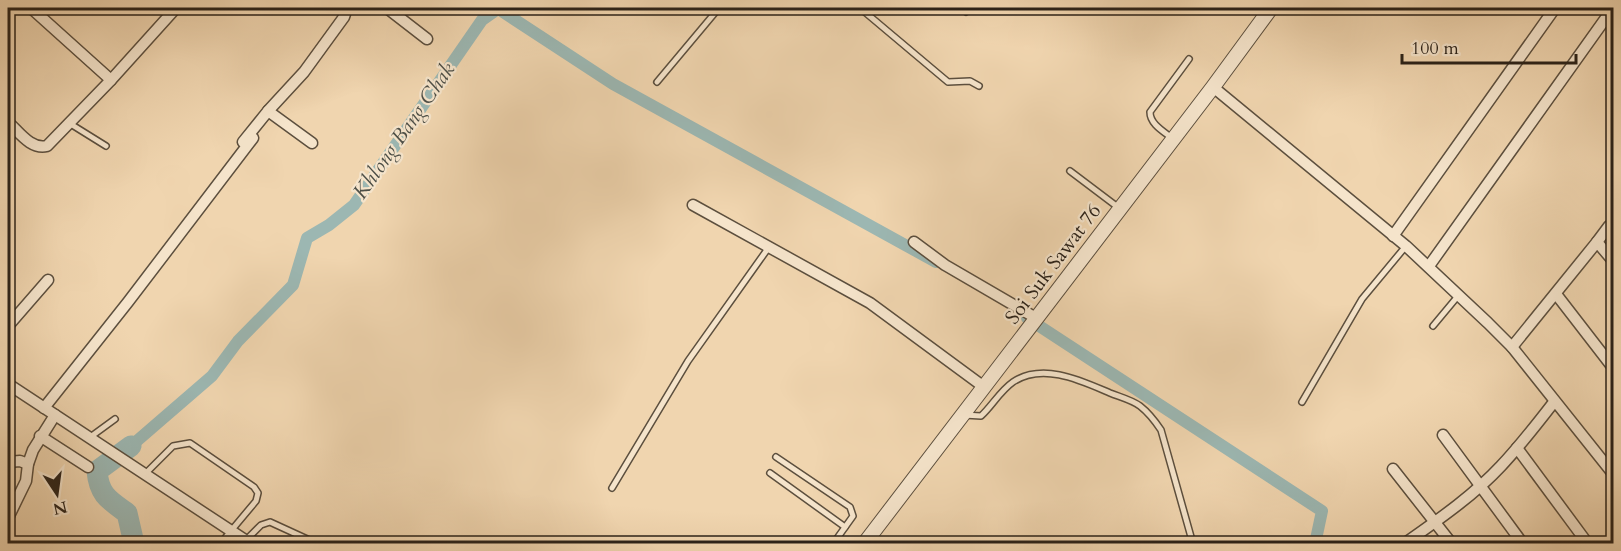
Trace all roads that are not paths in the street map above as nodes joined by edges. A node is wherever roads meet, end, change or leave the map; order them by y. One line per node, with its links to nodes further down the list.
1 (32, 8): 12 (street)
2 (176, 8): 12 (street)
3 (347, 8): 16 (street)
4 (387, 8): 10 (street)
5 (719, 8): 13 (lane)
6 (860, 8): 14 (lane)
7 (1271, 8): 15 (street, Soi Suk Sawat 76)
8 (1555, 8): 28 (street)
9 (1613, 8): 34 (street)
10 (427, 39)
11 (1189, 59): 20 (lane)
12 (111, 80): 18 (street)
13 (657, 82)
14 (979, 86)
15 (1213, 87): 20 (street, Soi Suk Sawat 76); 28 (street)
16 (268, 111): 21 (street); 24 (street)
17 (8, 122): 18 (street)
18 (68, 123): 22 (lane)
19 (254, 138): 47 (street)
20 (1173, 140): 26 (street, Soi Suk Sawat 76)
21 (312, 143)
22 (106, 146)
23 (1070, 171): 26 (lane)
24 (208, 186)
25 (693, 205): 32 (street)
26 (1120, 209): 38 (street, Soi Suk Sawat 76)
27 (1609, 226): 30 (street)
28 (1393, 236): 31 (street)
29 (914, 242): 38 (street)
30 (1597, 242): 33 (street); 36 (street)
31 (1406, 246): 34 (street); 45 (lane)
32 (768, 247): 44 (street); 64 (lane)
33 (1614, 262)
34 (1429, 266): 37 (street)
35 (48, 280): 39 (street)
36 (1556, 294): 41 (street); 42 (street)
37 (1459, 295): 40 (lane); 41 (street)
38 (1036, 319): 44 (street, Soi Suk Sawat 76)
39 (8, 326)
40 (1433, 326)
41 (1512, 347): 46 (street)
42 (1614, 369)
43 (8, 384): 47 (street)
44 (984, 387): 49 (street, Soi Suk Sawat 76)
45 (1302, 402)
46 (1554, 402): 54 (street); 62 (street)
47 (44, 408): 48 (street)
48 (55, 415): 52 (street); 53 (street)
49 (963, 415): 73 (street, Soi Suk Sawat 76); 74 (lane)
50 (115, 419): 53 (lane)
51 (1443, 435): 63 (street)
52 (40, 436): 57 (street); 58 (street)
53 (89, 438): 61 (street)
54 (1517, 448): 63 (street); 78 (street)
55 (776, 457): 67 (lane)
56 (8, 462): 57 (street)
57 (28, 464): 65 (street)
58 (88, 466)
59 (1393, 469): 66 (street)
60 (770, 473): 67 (lane)
61 (145, 474): 68 (street); 68 (lane)
62 (1614, 475)
63 (1480, 486): 66 (street); 77 (street)
64 (612, 488)
65 (8, 518)
66 (1436, 522): 75 (street); 76 (street)
67 (845, 527): 72 (lane)
68 (230, 530): 69 (street); 70 (lane)
69 (248, 542): 71 (lane)
70 (220, 543)
71 (318, 543)
72 (833, 543)
73 (864, 543)
74 (1193, 543)
75 (1404, 543)
76 (1452, 543)
77 (1523, 543)
78 (1588, 543)

